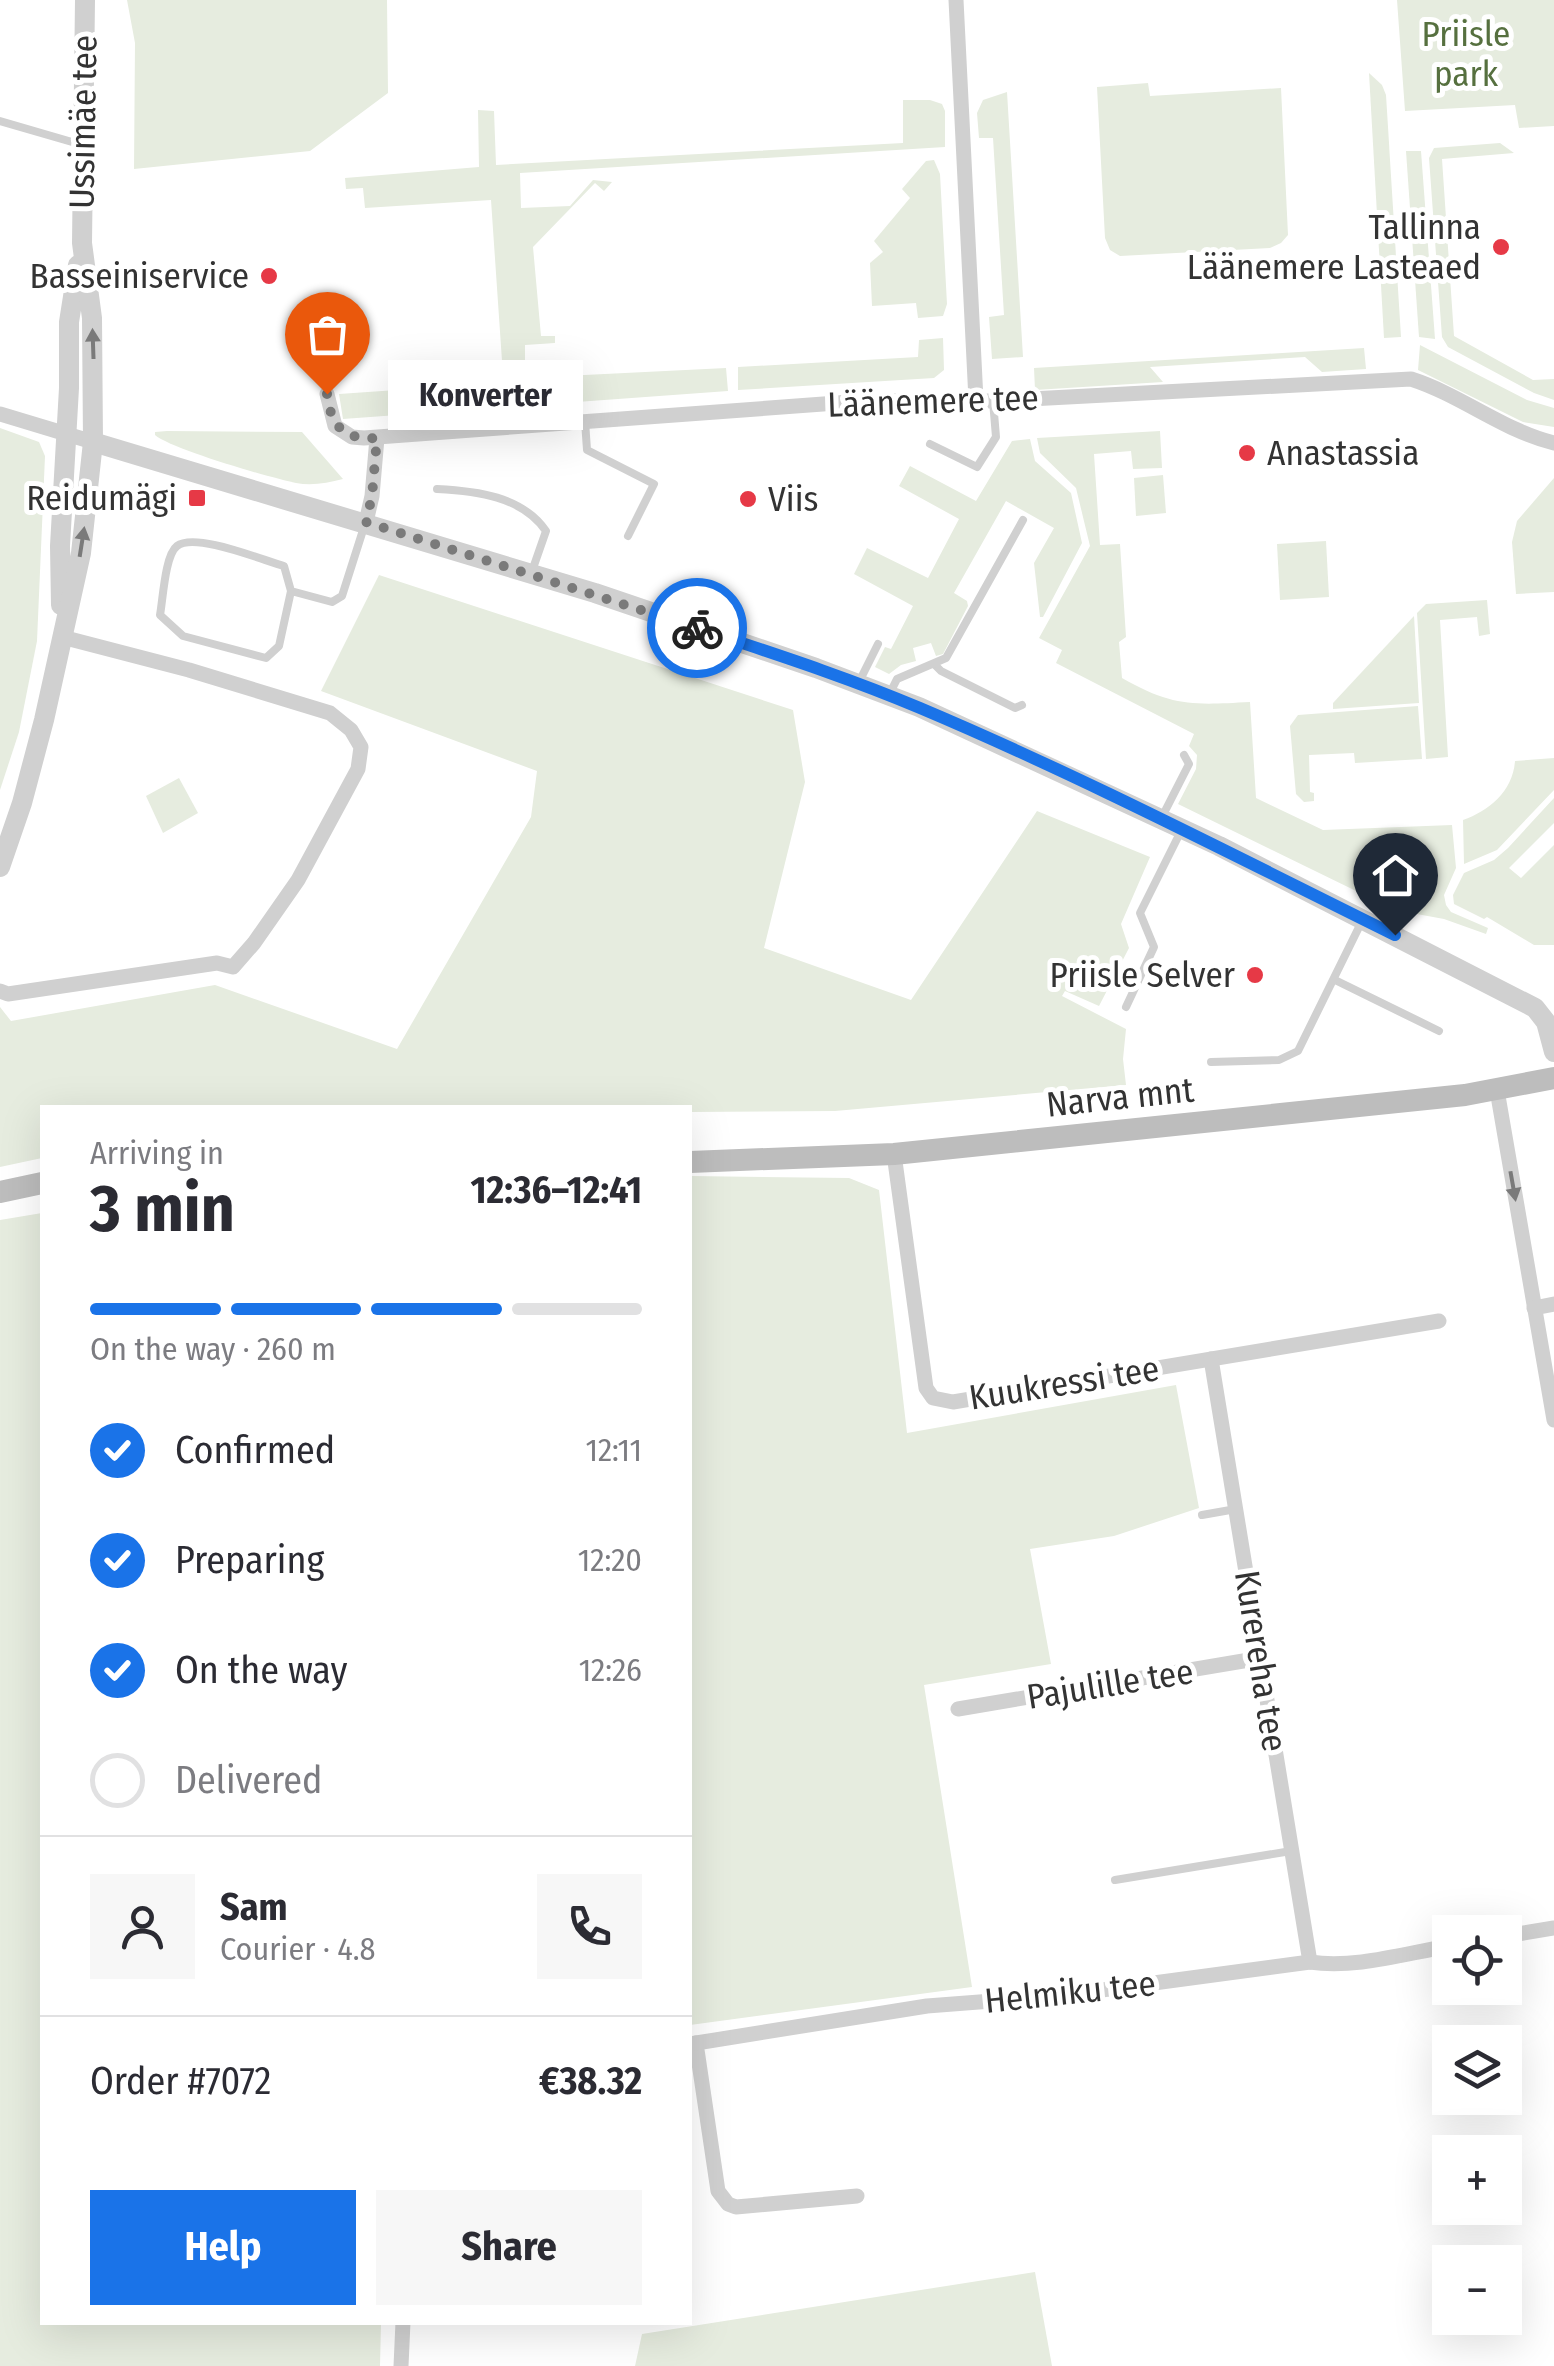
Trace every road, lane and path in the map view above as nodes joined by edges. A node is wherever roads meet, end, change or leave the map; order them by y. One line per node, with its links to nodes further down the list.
1 (85, 0): 4 (street, Ussimäe tee)
2 (956, 0): 7 (street)
3 (0, 121): 4 (lane)
4 (84, 145): 5 (street, Ussimäe tee)
5 (82, 243): 10 (street, Ussimäe tee); 12 (street, Ussimäe tee, one-way to 5)
6 (327, 394): 11 (street, Läänemere tee)
7 (985, 401): 9 (street, Läänemere tee); 13 (street, Läänemere tee); 14 (lane)
8 (0, 414): 10 (street)
9 (584, 421): 11 (street, Läänemere tee); 18 (lane)
10 (66, 434): 12 (street); 21 (street, Ussimäe tee)
11 (377, 438): 17 (street)
12 (93, 442): 17 (street); 21 (street, Ussimäe tee, one-way to 12)
13 (1554, 443)
14 (930, 444)
15 (437, 490): 19 (lane)
16 (1024, 520): 23 (lane)
17 (366, 522): 19 (street); 20 (lane)
18 (628, 536)
19 (531, 574): 24 (street)
20 (291, 591): 20 (lane)
21 (62, 637): 30 (street, Ussimäe tee); 33 (street)
22 (878, 644): 24 (lane)
23 (935, 665): 25 (lane); 26 (lane)
24 (858, 684): 25 (street)
25 (889, 696): 28 (street)
26 (1022, 705)
27 (1184, 754): 28 (lane)
28 (1161, 819): 29 (street)
29 (1182, 830): 31 (street); 34 (lane)
30 (0, 867)
31 (1363, 919): 32 (lane); 35 (street)
32 (1335, 980): 36 (lane); 38 (lane)
33 (0, 991)
34 (1126, 1007)
35 (1544, 1012): 37 (street)
36 (1439, 1031)
37 (1554, 1052)
38 (1211, 1062)
39 (1554, 1078): 40 (main road, Narva mnt)
40 (1496, 1090): 41 (main road, Narva mnt); 46 (street, one-way to 46)
41 (894, 1154): 42 (main road, Narva mnt); 48 (street, Kuukressi tee)
42 (692, 1162)
43 (40, 1183): 44 (main road)
44 (0, 1192)
45 (1554, 1304): 46 (street)
46 (1534, 1308): 49 (street)
47 (1439, 1320): 48 (street, Kuukressi tee)
48 (1211, 1359): 50 (street, Kurereha tee)
49 (1554, 1420)
50 (1236, 1509): 51 (lane); 52 (street, Kurereha tee)
51 (1202, 1515)
52 (1260, 1658): 53 (street, Pajulille tee); 54 (street, Kurereha tee)
53 (958, 1709)
54 (1292, 1852): 55 (lane); 59 (street, Kurereha tee)
55 (1115, 1880)
56 (1554, 1928): 57 (street)
57 (1522, 1933)
58 (1432, 1949): 59 (street, Helmiku tee)
59 (1310, 1962): 60 (street, Helmiku tee)
60 (693, 2044): 61 (street)
61 (857, 2196)
62 (402, 2325): 63 (street)
63 (401, 2366)

